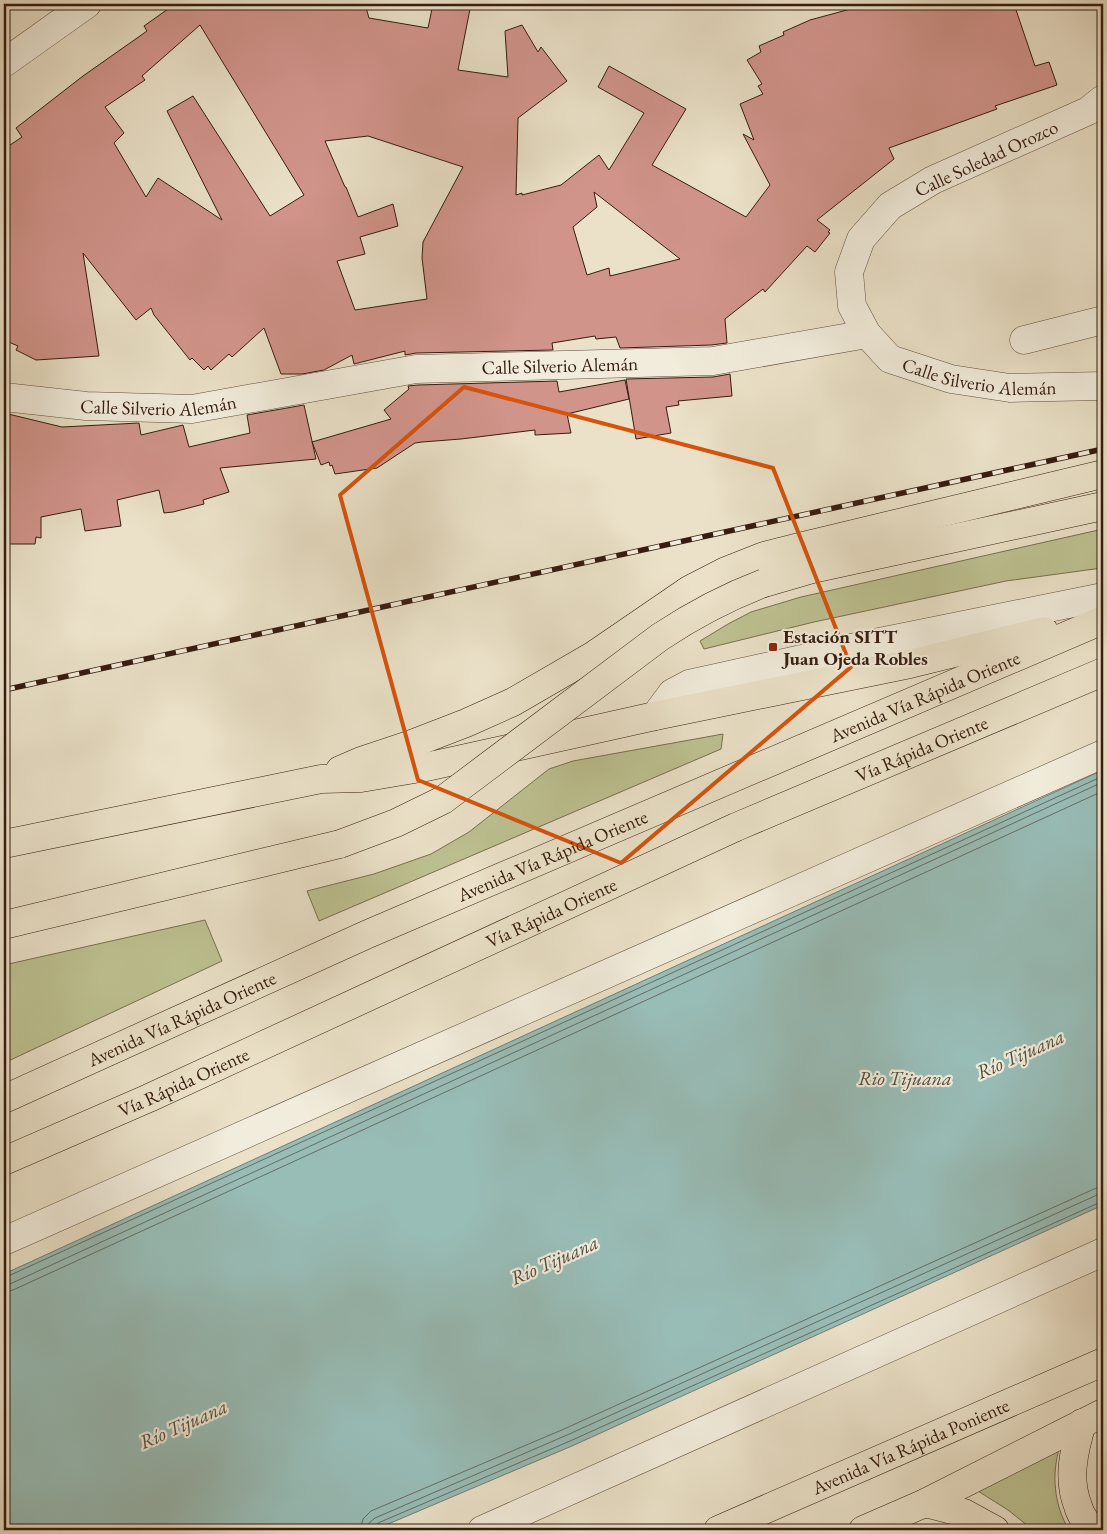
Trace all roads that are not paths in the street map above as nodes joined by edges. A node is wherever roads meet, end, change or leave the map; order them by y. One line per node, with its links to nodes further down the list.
1 (87, 4): 2 (street)
2 (4, 63)
3 (1103, 99): 5 (street, Calle Soledad Orozco)
4 (1103, 320): 6 (street)
5 (867, 334): 7 (street, Calle Silverio Alemán); 8 (street, Calle Silverio Alemán)
6 (1024, 340)
7 (1103, 386)
8 (4, 397)
9 (1103, 474): 17 (main road)
10 (1103, 506): 19 (main road, bridge)
11 (1103, 597): 15 (street)
12 (1103, 616): 15 (main road)
13 (1103, 620): 20 (main road, Avenida Vía Rápida Oriente)
14 (1103, 672): 21 (main road, Vía Rápida Oriente)
15 (654, 716): 17 (main road)
16 (1103, 754): 24 (street)
17 (321, 779): 18 (main road)
18 (4, 844)
19 (4, 925)
20 (4, 1098)
21 (149, 1098): 22 (main road); 23 (main road, Vía Rápida Oriente)
22 (4, 1141)
23 (4, 1161)
24 (4, 1242)
25 (1103, 1252): 29 (street)
26 (1103, 1362): 30 (main road, Avenida Vía Rápida Poniente)
27 (1092, 1418): 28 (main road); 33 (main road)
28 (925, 1503): 31 (main road); 32 (main road)
29 (482, 1530)
30 (718, 1530)
31 (864, 1530)
32 (995, 1530)
33 (1091, 1530)

